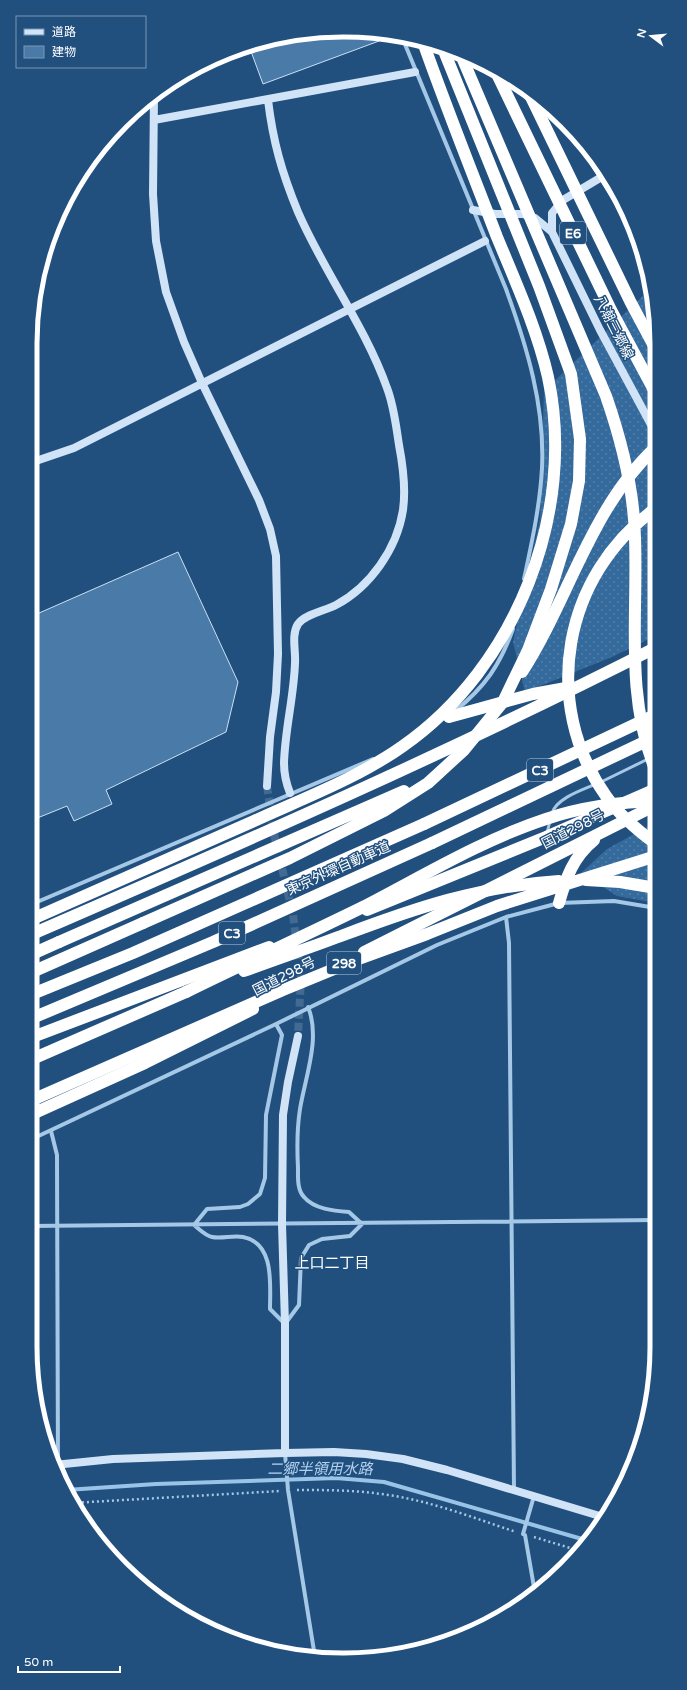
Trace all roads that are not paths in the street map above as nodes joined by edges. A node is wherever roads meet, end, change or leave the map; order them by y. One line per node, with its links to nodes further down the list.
1 (404, 43): 5 (street)
2 (424, 47): 45 (highway, bridge)
3 (445, 54): 25 (highway, bridge)
4 (464, 61): 30 (highway, bridge)
5 (415, 72): 7 (street); 12 (street)
6 (500, 80): 18 (highway, E6, bridge)
7 (268, 100): 10 (street); 15 (street)
8 (154, 102): 10 (street)
9 (534, 103): 16 (highway, E6, bridge)
10 (154, 120): 17 (street)
11 (601, 177): 13 (street, 八潮三郷線)
12 (473, 210): 13 (street, 八潮三郷線); 14 (street)
13 (552, 232): 19 (street, 八潮三郷線)
14 (485, 241): 15 (street); 26 (street)
15 (350, 311): 17 (street); 34 (street)
16 (650, 338)
17 (202, 383): 21 (street); 32 (street)
18 (650, 384)
19 (650, 423)
20 (650, 453): 25 (highway, bridge)
21 (37, 458)
22 (650, 513): 39 (highway, bridge)
23 (650, 651): 24 (highway)
24 (583, 685): 26 (highway); 47 (highway)
25 (503, 702): 28 (highway, bridge)
26 (449, 717): 34 (street)
27 (650, 717): 50 (highway, 東京外環自動車道 / C3, bridge)
28 (483, 728): 48 (highway, bridge); 49 (highway, bridge)
29 (650, 739): 53 (highway, 東京外環自動車道 / C3, bridge)
30 (650, 754)
31 (650, 759): 38 (lane)
32 (267, 786)
33 (650, 792): 38 (highway)
34 (290, 793): 42 (street)
35 (650, 801): 51 (highway, bridge)
36 (650, 808): 37 (highway, 国道298号 / 298)
37 (610, 827): 43 (highway); 61 (highway, 国道298号 / 298)
38 (546, 837): 55 (highway)
39 (650, 839)
40 (650, 858): 60 (highway, bridge)
41 (650, 887): 51 (highway, bridge)
42 (37, 902)
43 (559, 903): 44 (street); 46 (street)
44 (650, 907)
45 (37, 917)
46 (506, 917): 52 (street); 65 (street)
47 (37, 932)
48 (37, 952)
49 (37, 970)
50 (37, 992)
51 (186, 992): 57 (highway)
52 (308, 1007): 54 (street); 67 (street)
53 (37, 1016)
54 (276, 1024): 62 (street); 68 (street)
55 (37, 1036)
56 (298, 1036): 66 (street)
57 (54, 1051): 58 (highway); 59 (highway)
58 (37, 1057)
59 (37, 1062)
60 (37, 1098)
61 (37, 1112)
62 (51, 1131): 63 (street); 70 (street)
63 (37, 1137)
64 (650, 1220): 65 (street)
65 (510, 1221): 67 (street); 75 (street)
66 (282, 1224): 67 (street); 68 (street); 71 (street)
67 (362, 1224): 71 (street)
68 (194, 1225): 70 (street); 71 (street)
69 (37, 1226): 70 (street)
70 (57, 1226): 72 (street)
71 (285, 1324): 73 (street)
72 (56, 1453)
73 (285, 1453): 74 (street); 75 (street); 79 (street)
74 (60, 1464)
75 (514, 1491): 76 (street)
76 (534, 1496): 77 (street); 78 (street)
77 (599, 1516)
78 (534, 1587)
79 (313, 1651)

